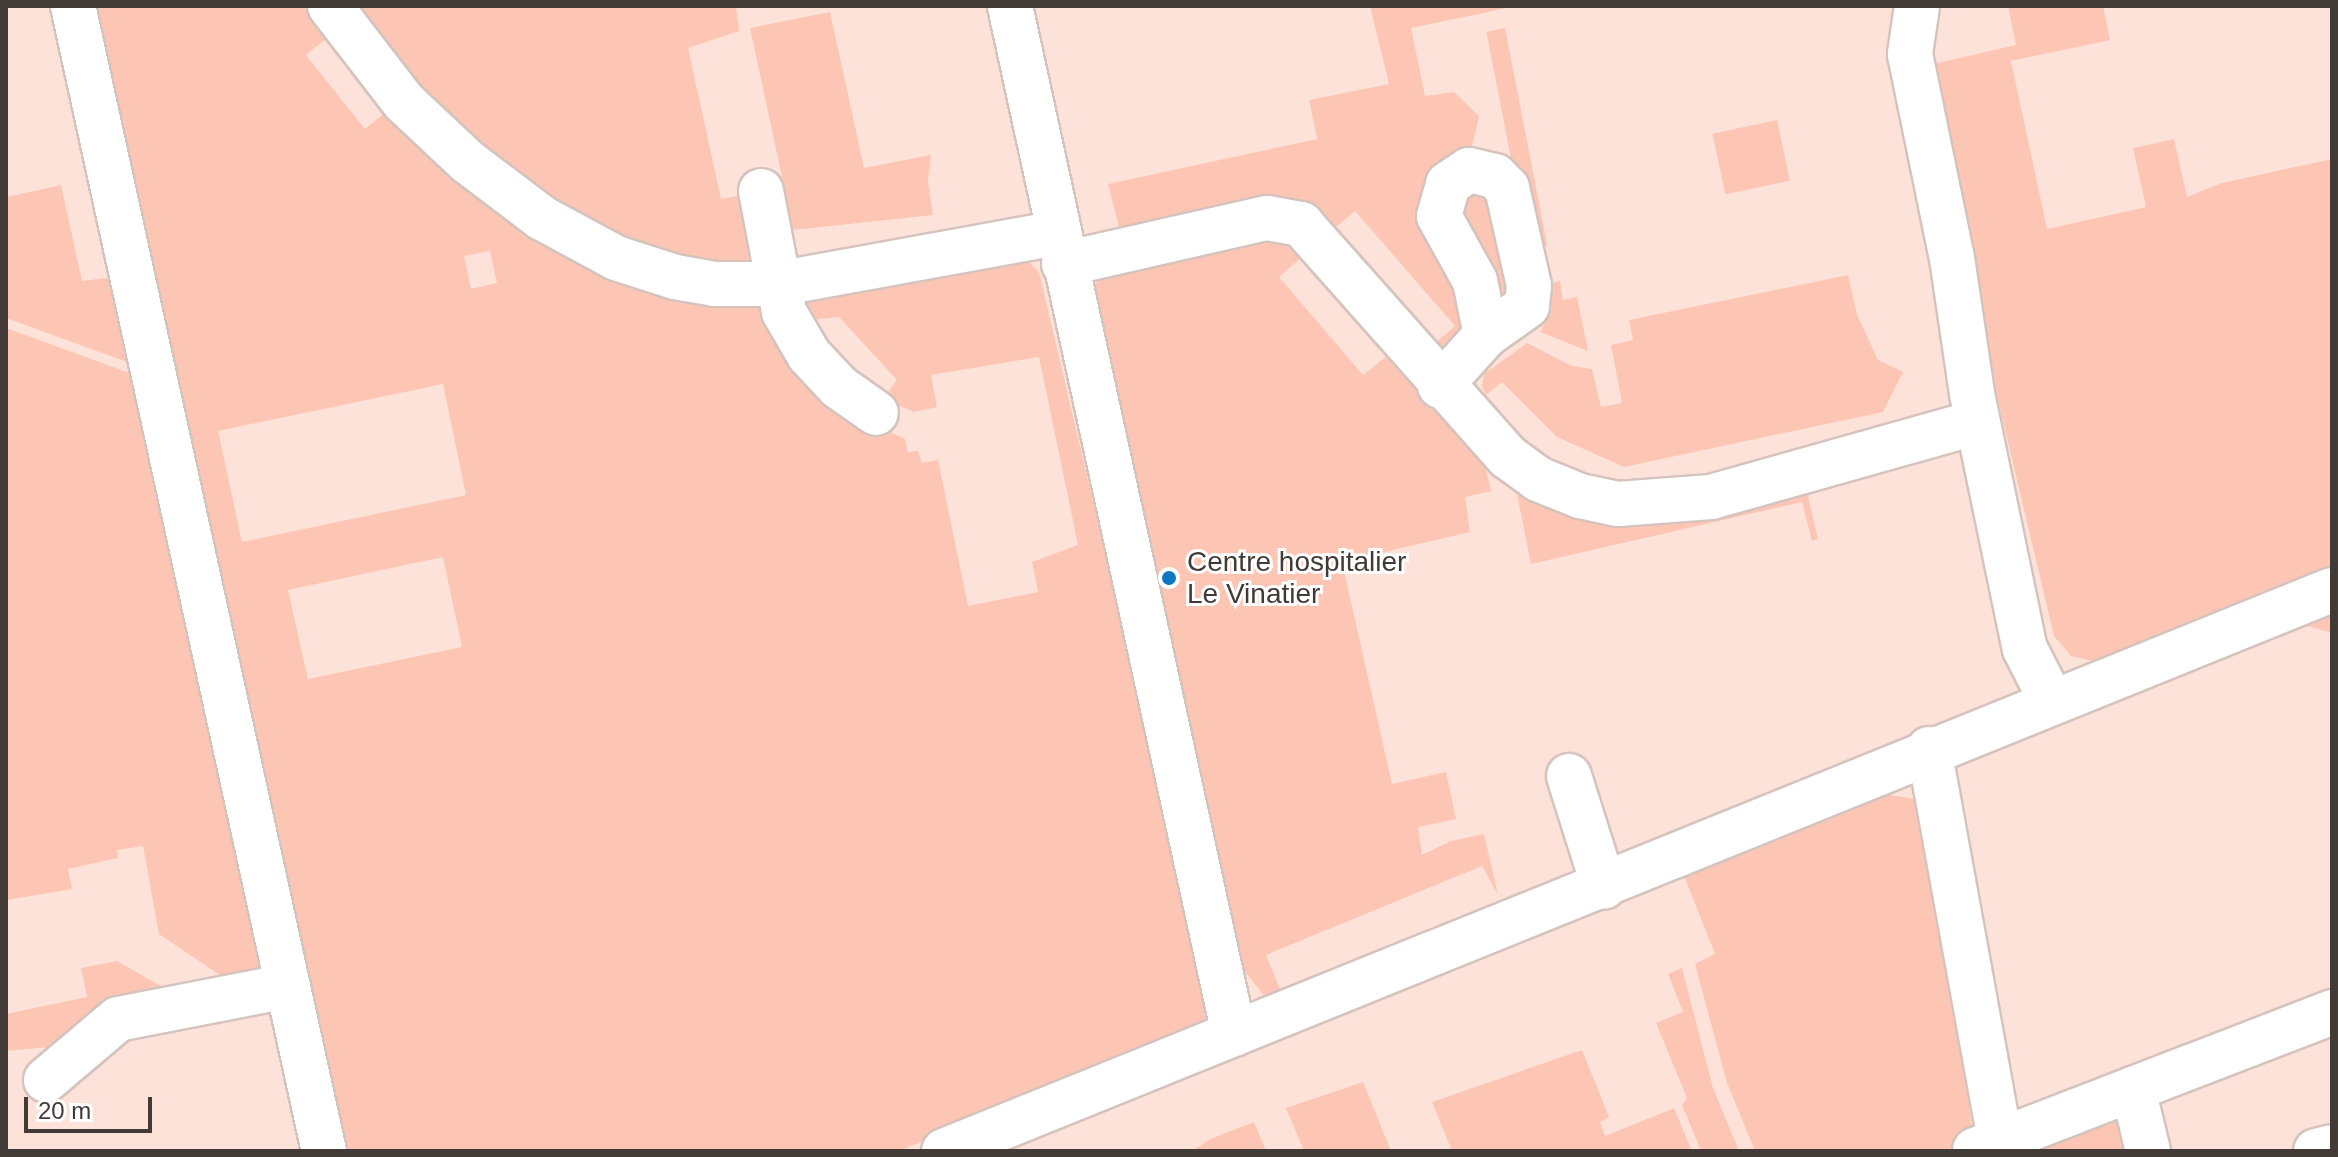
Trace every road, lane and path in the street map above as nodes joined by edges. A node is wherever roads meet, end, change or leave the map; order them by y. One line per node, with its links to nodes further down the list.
1 (73, 6): 17 (lane)
2 (330, 6): 7 (lane)
3 (1010, 6): 6 (lane)
4 (1917, 6): 11 (lane)
5 (761, 191): 7 (lane)
6 (1061, 249): 7 (lane); 9 (lane); 19 (lane)
7 (777, 284): 10 (lane)
8 (1486, 335): 9 (lane)
9 (1440, 386): 11 (lane)
10 (876, 413)
11 (1978, 422): 13 (lane)
12 (2332, 590): 13 (lane)
13 (2052, 702): 14 (lane)
14 (1929, 749): 16 (lane); 22 (lane)
15 (1569, 776): 16 (lane)
16 (1604, 887): 19 (lane)
17 (288, 986): 20 (lane); 24 (lane)
18 (2332, 1012): 21 (lane)
19 (1234, 1034): 25 (lane)
20 (46, 1080)
21 (2133, 1089): 22 (lane); 26 (lane)
22 (1986, 1145)
23 (2332, 1147): 27 (lane)
24 (324, 1151)
25 (944, 1151)
26 (2148, 1151)
27 (2316, 1151)

